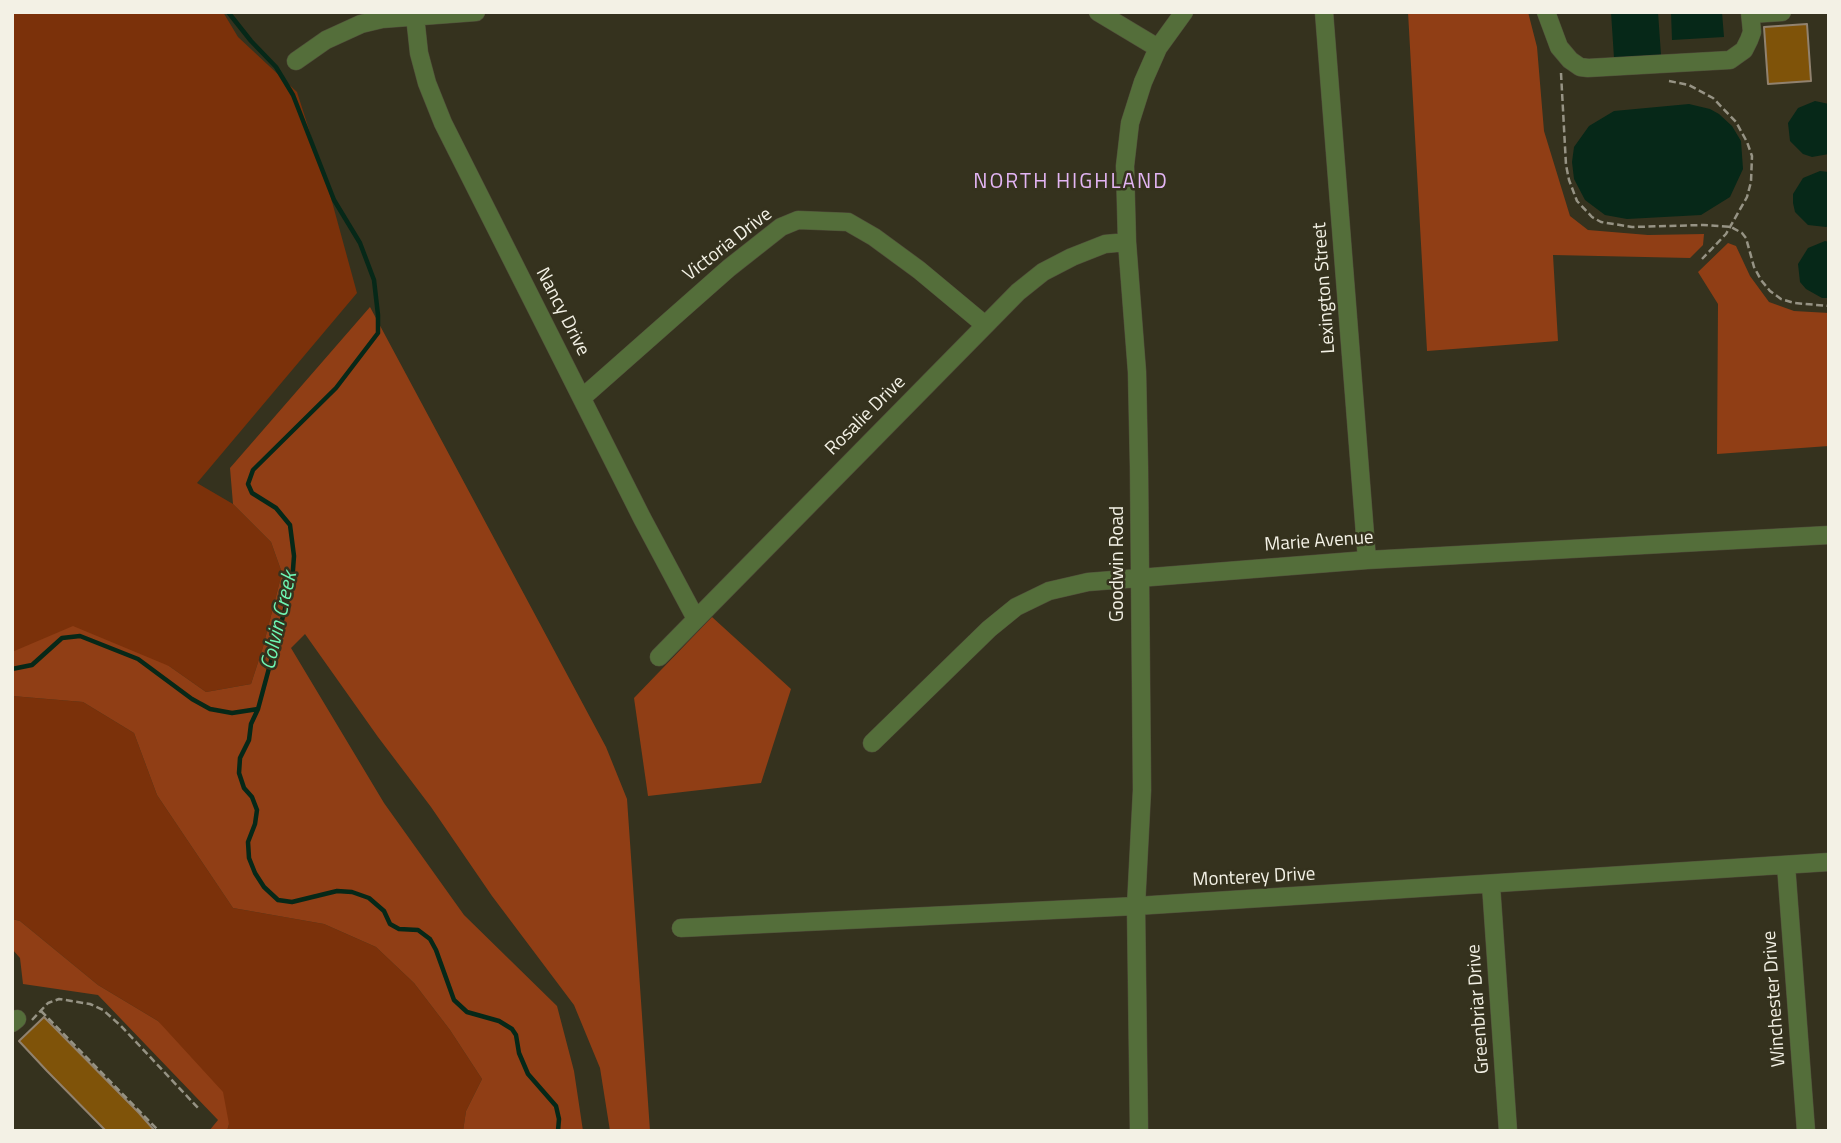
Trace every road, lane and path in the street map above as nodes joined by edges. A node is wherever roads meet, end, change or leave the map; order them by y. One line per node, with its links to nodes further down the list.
1 (476, 12): 8 (street)
2 (1098, 12): 10 (street)
3 (1184, 12): 10 (street, Goodwin Road)
4 (1324, 12): 20 (street, Lexington Street)
5 (1546, 12): 9 (street)
6 (1782, 12): 7 (street)
7 (1751, 13): 9 (street)
8 (415, 16): 11 (street); 18 (street, Nancy Drive)
9 (1559, 47): 13 (path)
10 (1158, 48): 14 (street, Goodwin Road)
11 (296, 61)
12 (1659, 79): 13 (path)
13 (1731, 227): 15 (path); 16 (path)
14 (1127, 242): 17 (street, Rosalie Drive); 21 (street, Goodwin Road)
15 (1702, 259)
16 (1829, 306)
17 (985, 325): 18 (street, Victoria Drive); 22 (street, Rosalie Drive)
18 (583, 397): 22 (street, Nancy Drive)
19 (1829, 535): 20 (street, Marie Avenue)
20 (1367, 560): 21 (street, Marie Avenue)
21 (1140, 576): 24 (street, Marie Avenue); 28 (street, Goodwin Road)
22 (696, 619): 23 (street, Rosalie Drive)
23 (659, 657)
24 (872, 743)
25 (1829, 862): 26 (street, Monterey Drive)
26 (1786, 865): 27 (street, Monterey Drive); 36 (street, Winchester Drive)
27 (1491, 885): 28 (street, Monterey Drive); 35 (street, Greenbriar Drive)
28 (1136, 906): 29 (street, Monterey Drive); 34 (street, Goodwin Road)
29 (681, 928)
30 (40, 1011): 31 (path); 32 (path); 33 (path)
31 (20, 1021)
32 (200, 1109)
33 (159, 1131)
34 (1139, 1131)
35 (1508, 1131)
36 (1805, 1131)

